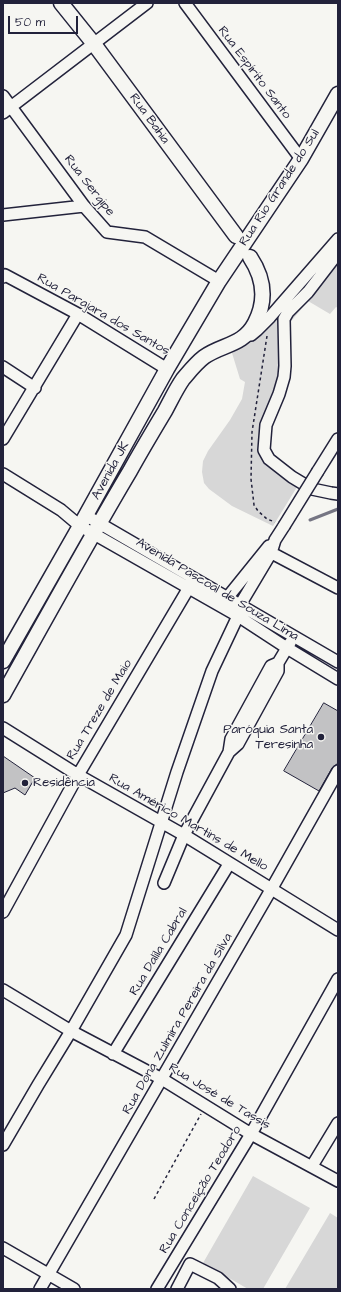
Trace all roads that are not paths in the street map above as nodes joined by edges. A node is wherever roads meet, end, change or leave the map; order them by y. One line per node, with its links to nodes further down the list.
1 (61, 3): 4 (main road, Rua Bahia)
2 (147, 3): 4 (street)
3 (185, 3): 8 (street, Rua Espírito Santo)
4 (94, 44): 7 (street); 11 (main road, Rua Bahia)
5 (338, 94): 8 (main road, Rua Rio Grande do Sul)
6 (3, 96): 7 (street, Rua Sergipe)
7 (7, 110): 9 (street, Rua Sergipe)
8 (301, 159): 16 (main road, Rua Rio Grande do Sul)
9 (84, 206): 10 (street); 16 (street, Rua Sergipe)
10 (3, 215)
11 (236, 236)
12 (338, 239): 18 (street)
13 (338, 253): 25 (street)
14 (250, 257): 18 (main road)
15 (4, 276): 17 (street, Rua Parajara dos Santos)
16 (219, 281): 20 (main road, Avenida JK)
17 (78, 314): 20 (street, Rua Parajara dos Santos); 21 (street)
18 (242, 339): 27 (main road, Avenida JK)
19 (3, 367): 21 (street)
20 (167, 369): 26 (main road, Avenida JK)
21 (34, 388): 23 (street)
22 (338, 439): 28 (street, bridge)
23 (3, 440)
24 (3, 474): 26 (street, Avenida Pascoal de Souza Lima)
25 (338, 494)
26 (84, 521): 27 (street, Avenida Pascoal de Souza Lima); 35 (main road, Avenida JK)
27 (96, 528): 29 (street, Avenida Pascoal de Souza Lima); 38 (main road, Avenida JK)
28 (268, 552): 30 (street); 31 (street); 32 (street)
29 (192, 583): 31 (street, Avenida Pascoal de Souza Lima); 32 (street, Avenida Pascoal de Souza Lima); 41 (street, Rua Treze de Maio)
30 (338, 588)
31 (227, 598): 32 (street, Avenida Pascoal de Souza Lima)
32 (239, 611): 33 (street, Avenida Pascoal de Souza Lima); 34 (street, Avenida Pascoal de Souza Lima); 42 (street)
33 (294, 636): 34 (street); 36 (street, Avenida Pascoal de Souza Lima)
34 (287, 648): 37 (street, Avenida Pascoal de Souza Lima); 43 (street)
35 (3, 661)
36 (338, 662)
37 (338, 679)
38 (3, 695)
39 (3, 728): 41 (street, Rua Américo Martins de Mello)
40 (338, 771): 46 (street, Rua Dona Zulmira Pereira da Silva)
41 (78, 775): 42 (street, Rua Américo Martins de Mello); 47 (street, Rua Treze de Maio)
42 (162, 822): 43 (street, Rua Américo Martins de Mello); 51 (street)
43 (184, 835): 44 (street, Rua Américo Martins de Mello); 45 (street)
44 (229, 864): 46 (street, Rua Américo Martins de Mello); 52 (street, Rua Dalila Cabral)
45 (164, 883)
46 (272, 888): 48 (street, Rua Américo Martins de Mello); 53 (street, Rua Dona Zulmira Pereira da Silva)
47 (3, 912)
48 (338, 930)
49 (338, 979): 55 (street, Rua Conceição Teodoro)
50 (3, 990): 51 (street, Rua José de Tassis)
51 (71, 1032): 52 (street, Rua José de Tassis); 56 (street)
52 (113, 1054): 53 (street, Rua José de Tassis)
53 (162, 1079): 55 (street, Rua José de Tassis); 60 (street, Rua Dona Zulmira Pereira da Silva)
54 (338, 1123): 57 (street)
55 (251, 1134): 57 (street, Rua José de Tassis); 63 (street, Rua Conceição Teodoro)
56 (3, 1145)
57 (312, 1166): 58 (street, Rua José de Tassis)
58 (338, 1181)
59 (3, 1248): 60 (street)
60 (48, 1274): 61 (street, Rua Dona Zulmira Pereira da Silva); 62 (street)
61 (40, 1289)
62 (74, 1289)
63 (157, 1289)
64 (177, 1289): 65 (street)
65 (230, 1289)

